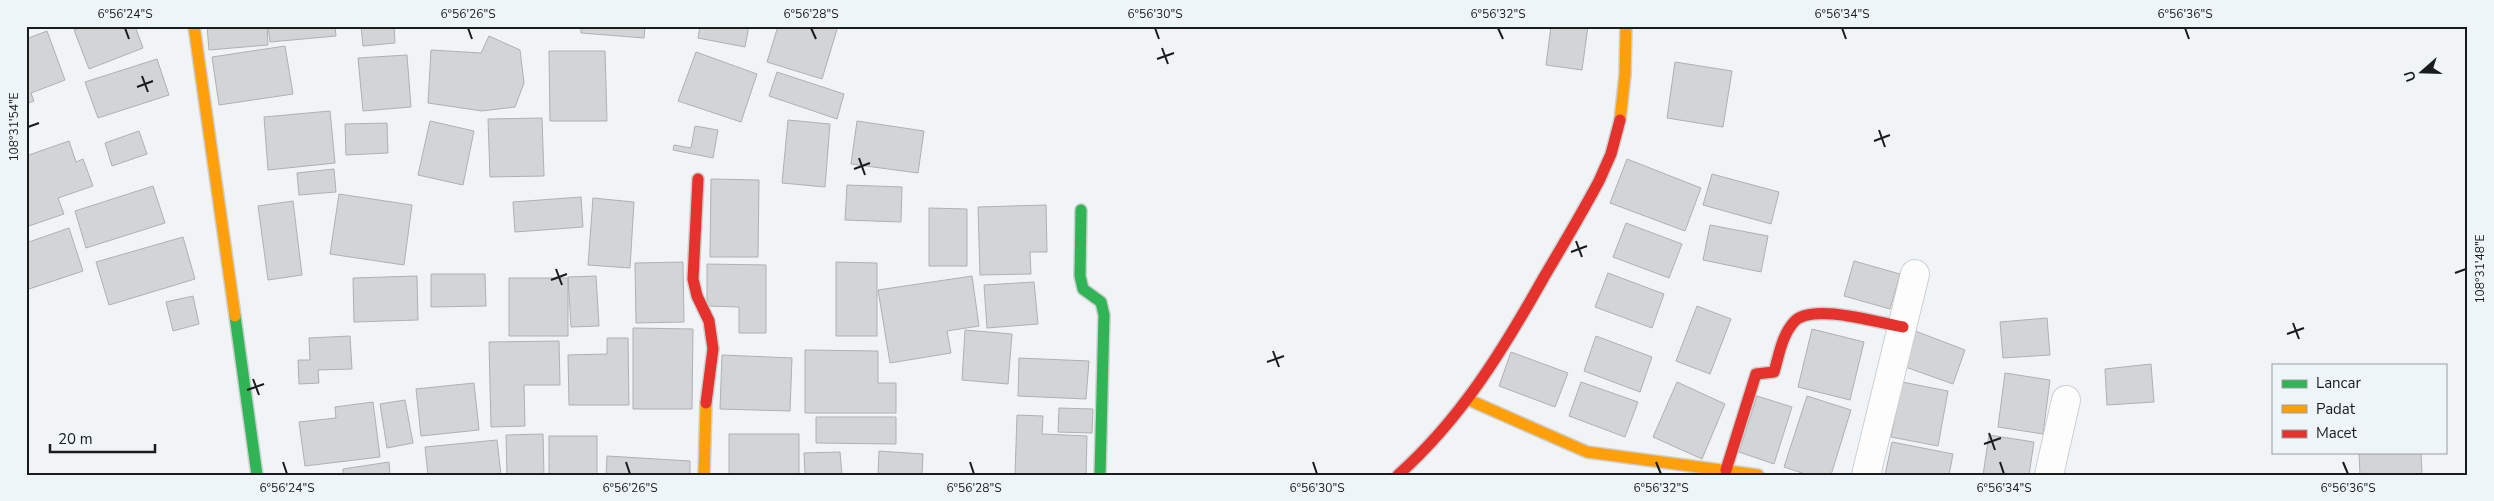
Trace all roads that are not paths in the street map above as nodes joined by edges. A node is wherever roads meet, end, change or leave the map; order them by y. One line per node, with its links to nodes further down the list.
1 (194, 26): 10 (street)
2 (1626, 26): 7 (street)
3 (698, 179): 11 (street)
4 (1081, 210): 12 (street)
5 (1915, 274): 6 (street)
6 (1903, 327): 9 (street); 15 (street)
7 (1469, 400): 9 (street); 13 (street)
8 (2066, 400): 16 (street)
9 (1726, 470): 14 (street)
10 (257, 475)
11 (704, 475)
12 (1100, 475)
13 (1398, 475)
14 (1758, 475)
15 (1866, 475)
16 (2049, 475)

